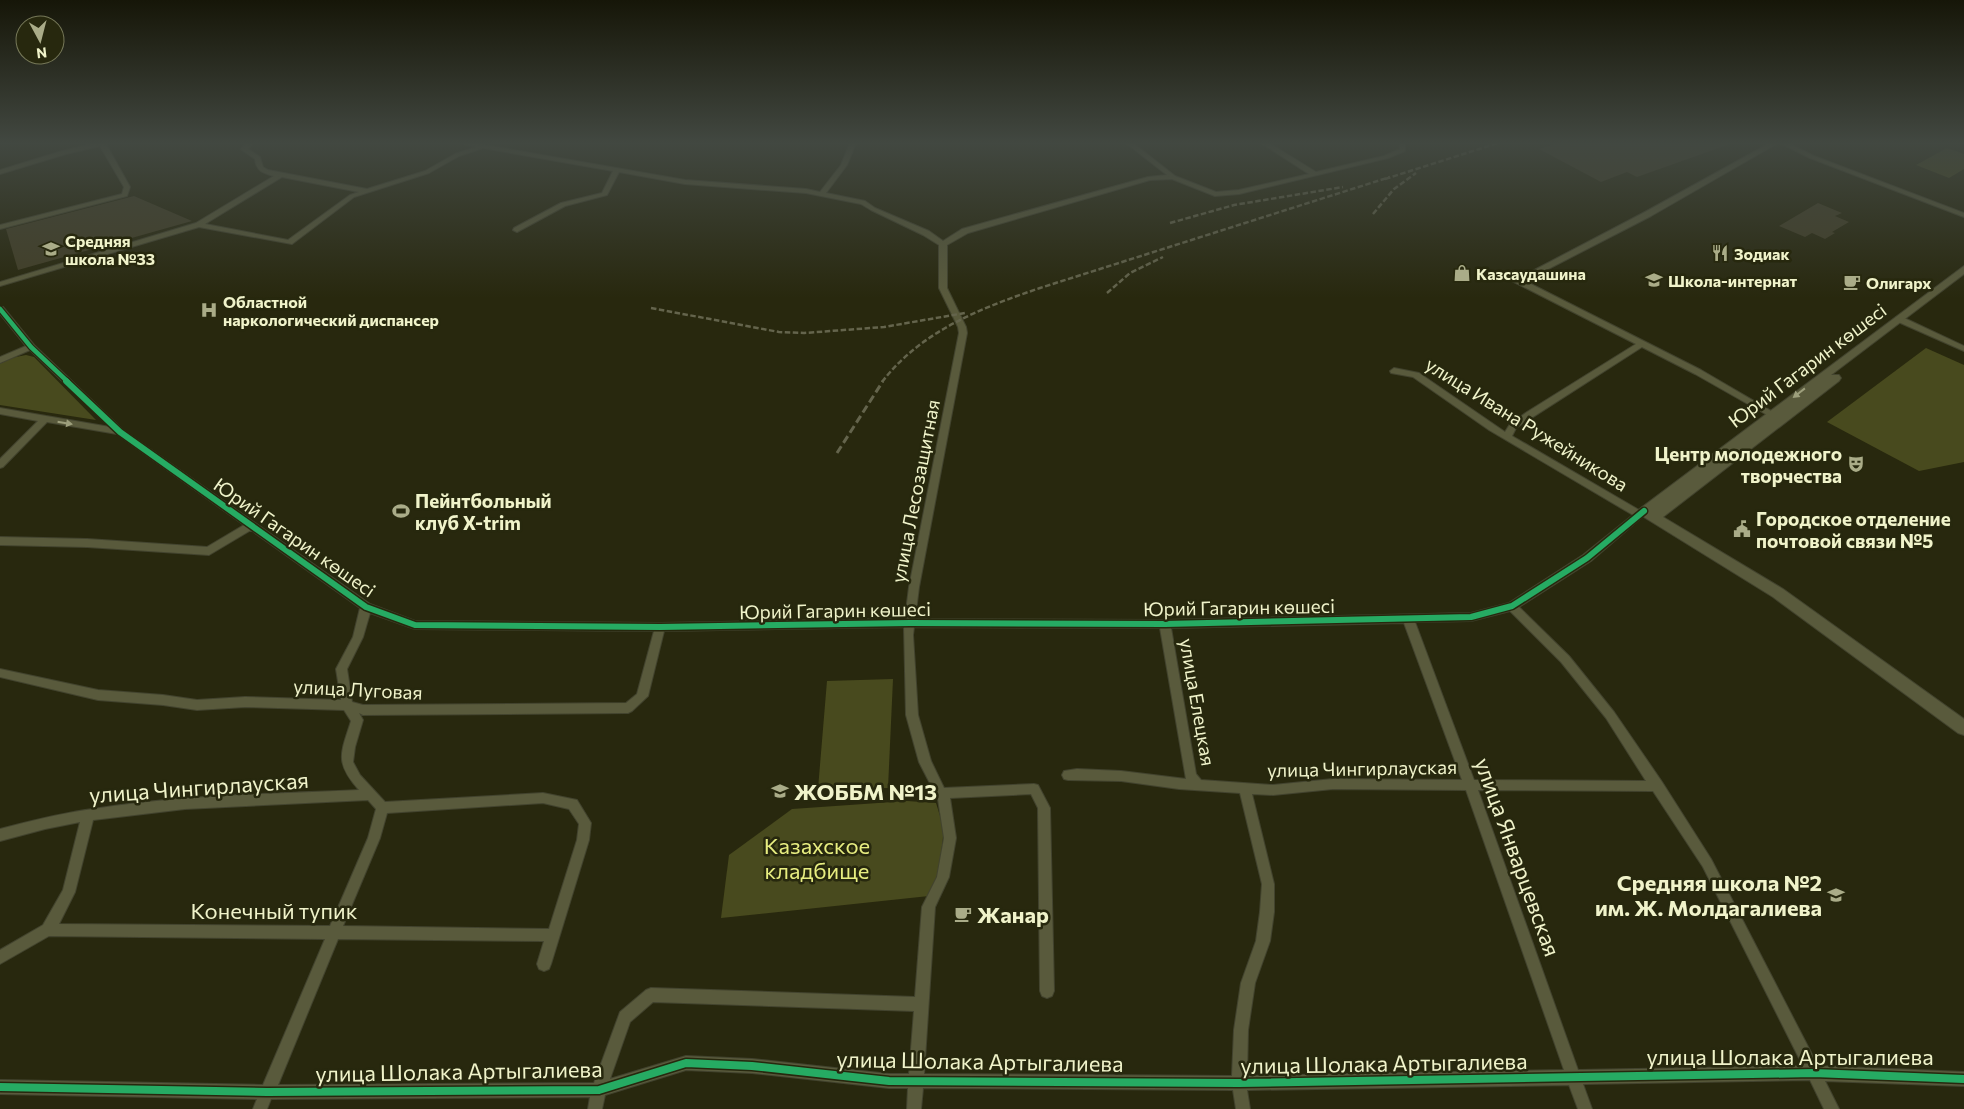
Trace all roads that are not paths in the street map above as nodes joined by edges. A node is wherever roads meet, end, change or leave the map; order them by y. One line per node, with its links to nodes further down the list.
1 (125, 195): 11 (street)
2 (248, 195): 10 (street)
3 (357, 195): 10 (street)
4 (602, 195): 12 (street)
5 (826, 195): 13 (street)
6 (1092, 195): 13 (street)
7 (1682, 195): 19 (street)
8 (1911, 195): 9 (street)
9 (1964, 215)
10 (199, 225): 16 (street)
11 (0, 227)
12 (517, 230)
13 (947, 241): 36 (street, улица Лесозащитная)
14 (1964, 269): 18 (main road, Юрий Гагарин көшесі)
15 (1964, 280): 18 (main road, Юрий Гагарин көшесі)
16 (0, 284)
17 (0, 309): 20 (street, Юрий Гагарин көшесі)
18 (1903, 322): 21 (street); 25 (main road, Юрий Гагарин көшесі)
19 (1641, 344): 25 (street); 28 (street)
20 (31, 347): 22 (street); 27 (street, Юрий Гагарин көшесі)
21 (1964, 349)
22 (0, 360)
23 (1394, 371): 28 (street, улица Ивана Ружейникова)
24 (0, 411): 26 (street, Юрий Гагарин көшесі)
25 (1777, 417): 30 (main road, Юрий Гагарин көшесі)
26 (44, 420): 27 (street, Юрий Гагарин көшесі, one-way to 27); 29 (street)
27 (120, 432): 31 (street, Юрий Гагарин көшесі)
28 (1507, 437): 30 (street, улица Ивана Ружейникова)
29 (0, 465)
30 (1646, 514): 33 (street, Юрий Гагарин көшесі); 41 (main road)
31 (251, 525): 32 (street); 34 (street, Юрий Гагарин көшесі)
32 (0, 541)
33 (1512, 606): 35 (street, Юрий Гагарин көшесі); 45 (street)
34 (366, 607): 38 (street, Юрий Гагарин көшесі); 40 (street)
35 (1408, 619): 37 (street, Юрий Гагарин көшесі); 44 (street, улица Январцевская)
36 (910, 623): 37 (street, Юрий Гагарин көшесі); 38 (street, Юрий Гагарин көшесі); 47 (street, улица Лесозащитная)
37 (1165, 624): 43 (street, улица Елецкая)
38 (660, 627): 40 (street, улица Луговая)
39 (0, 673): 40 (street, улица Луговая)
40 (347, 705): 48 (street)
41 (1964, 728)
42 (1068, 775): 43 (street, улица Чингирлауская)
43 (1198, 785): 46 (street, улица Чингирлауская)
44 (1470, 785): 45 (street, улица Чингирлауская); 46 (street, улица Чингирлауская); 60 (street, улица Январцевская)
45 (1658, 786): 59 (street)
46 (1245, 788): 63 (street)
47 (942, 793): 57 (street); 58 (street, улица Лесозащитная)
48 (372, 795): 49 (street); 50 (street, улица Чингирлауская)
49 (382, 808): 53 (street); 54 (street)
50 (88, 815): 51 (street, улица Чингирлауская); 52 (street)
51 (0, 835)
52 (48, 930): 53 (street, Конечный тупик); 55 (street, Конечный тупик)
53 (334, 932): 54 (street, Конечный тупик); 66 (street)
54 (554, 935): 56 (street)
55 (0, 957)
56 (544, 964)
57 (1047, 990)
58 (921, 1004): 62 (street, улица Лесозащитная); 65 (street)
59 (1814, 1073): 60 (street, улица Шолака Артыгалиева); 61 (street, улица Шолака Артыгалиева); 72 (street)
60 (1573, 1078): 63 (street, улица Шолака Артыгалиева); 71 (street, улица Январцевская)
61 (1964, 1079)
62 (915, 1080): 63 (street, улица Шолака Артыгалиева); 65 (street, улица Шолака Артыгалиева); 69 (street, улица Лесозащитная)
63 (1239, 1083): 70 (street)
64 (0, 1087): 66 (street, улица Шолака Артыгалиева)
65 (599, 1090): 66 (street, улица Шолака Артыгалиева); 68 (street)
66 (267, 1092): 67 (street)
67 (260, 1109)
68 (595, 1109)
69 (914, 1109)
70 (1243, 1109)
71 (1585, 1109)
72 (1832, 1109)

